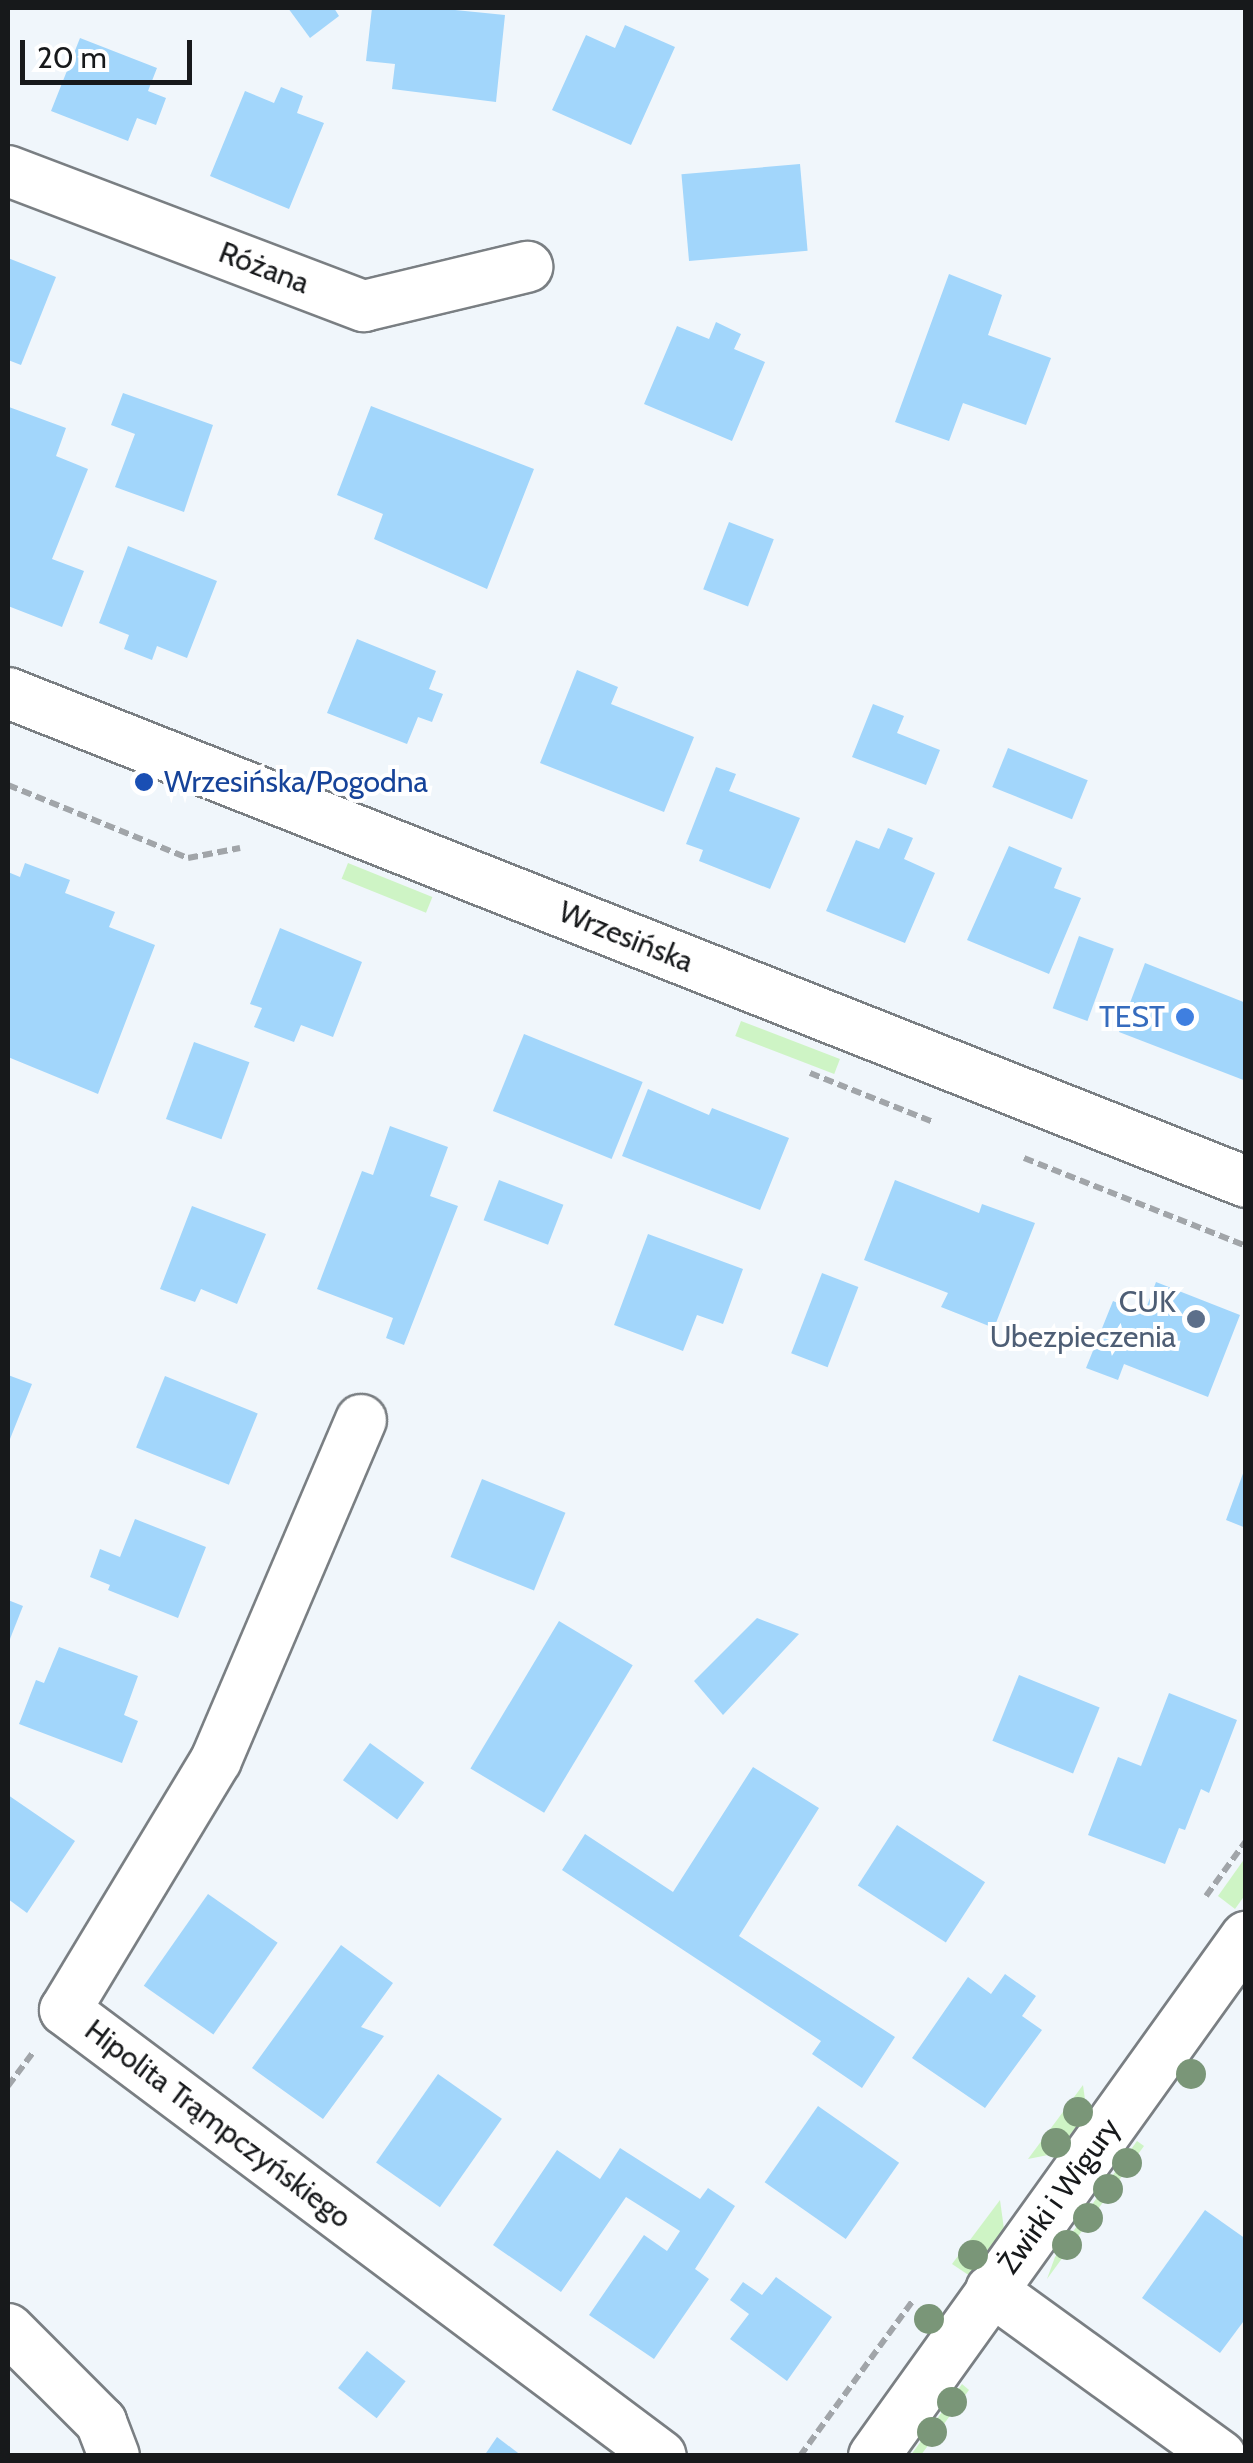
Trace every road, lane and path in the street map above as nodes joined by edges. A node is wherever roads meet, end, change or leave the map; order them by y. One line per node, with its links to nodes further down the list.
1 (8, 171): 2 (street, Różana)
2 (527, 268)
3 (8, 693): 9 (street, Wrzesińska)
4 (8, 785): 5 (path)
5 (252, 852)
6 (807, 1072): 7 (path)
7 (948, 1128)
8 (1018, 1156): 10 (path)
9 (1246, 1182)
10 (1246, 1246)
11 (361, 1420): 16 (street, Hipolita Trąmpczyńskiego)
12 (1246, 1937): 13 (street, Żwirki i Wigury)
13 (991, 2290): 17 (street, Żwirki i Wigury); 18 (street)
14 (8, 2329): 15 (street)
15 (114, 2456)
16 (661, 2456)
17 (874, 2456)
18 (1220, 2456)

